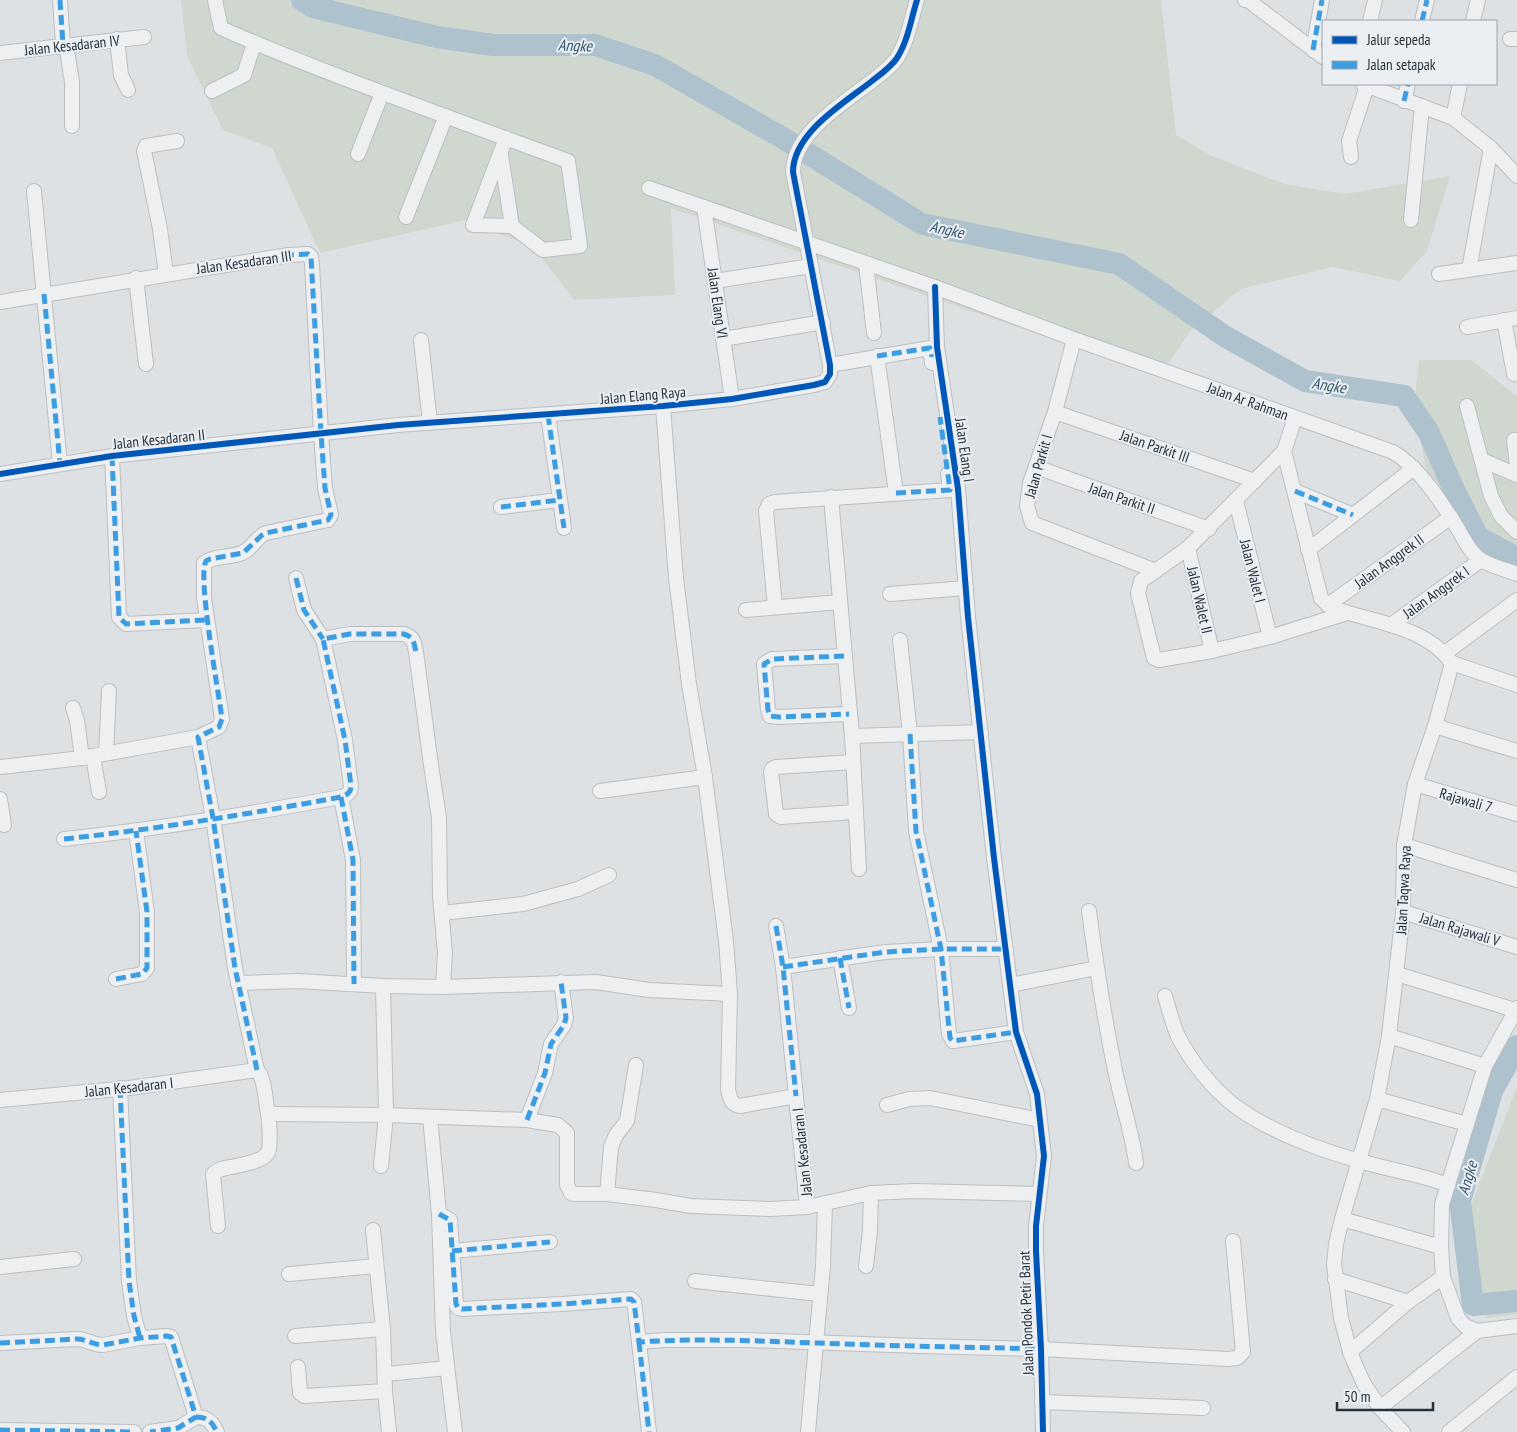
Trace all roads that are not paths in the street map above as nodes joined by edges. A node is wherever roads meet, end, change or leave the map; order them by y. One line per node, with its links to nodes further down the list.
1 (60, 0): 15 (street)
2 (215, 0): 14 (street)
3 (918, 0): 42 (street)
4 (1248, 0): 17 (street)
5 (1322, 0): 17 (street)
6 (1375, 0): 9 (street)
7 (1426, 0): 10 (street)
8 (1478, 0): 11 (street)
9 (1370, 20)
10 (1422, 20)
11 (1473, 20)
12 (144, 37): 13 (street, Jalan Kesadaran IV)
13 (117, 40): 15 (street, Jalan Kesadaran IV); 21 (street)
14 (254, 44): 22 (street); 23 (street)
15 (65, 45): 16 (street, Jalan Kesadaran IV); 28 (street)
16 (0, 53)
17 (1318, 54)
18 (1365, 85): 24 (street); 34 (street)
19 (1408, 85): 24 (street)
20 (1460, 85): 27 (street)
21 (128, 90)
22 (212, 91)
23 (382, 93): 26 (street); 33 (street)
24 (1404, 101): 25 (street)
25 (1422, 106): 27 (street); 40 (street)
26 (446, 116): 29 (street); 39 (street)
27 (1453, 118): 31 (street)
28 (72, 126)
29 (506, 138): 32 (street); 41 (street)
30 (177, 141): 47 (street)
31 (1491, 148): 35 (street); 46 (street)
32 (500, 152): 41 (street); 41 (street)
33 (358, 154)
34 (1351, 157)
35 (1517, 176)
36 (649, 188): 38 (street)
37 (34, 192): 52 (street)
38 (704, 207): 42 (street); 50 (street, Jalan Elang VI)
39 (406, 217)
40 (1411, 220)
41 (512, 226)
42 (808, 244): 44 (street); 45 (street)
43 (1517, 262): 46 (street)
44 (866, 264): 51 (street); 57 (street)
45 (812, 266): 50 (street); 55 (street)
46 (1469, 270): 48 (street)
47 (166, 274): 49 (street, Jalan Kesadaran III); 72 (street, Jalan Kesadaran III)
48 (1439, 274)
49 (136, 278): 52 (street, Jalan Kesadaran III); 62 (street)
50 (715, 281): 58 (street, Jalan Elang VI)
51 (935, 287): 59 (street, Jalan Ar Rahman); 101 (street, Jalan Elang I)
52 (44, 294): 53 (street, Jalan Kesadaran III); 77 (street)
53 (0, 302)
54 (1511, 319): 56 (street); 64 (street)
55 (823, 322): 58 (street); 63 (street)
56 (1467, 327)
57 (874, 333)
58 (723, 339): 65 (street, Jalan Elang VI)
59 (1074, 339): 68 (street, Jalan Parkit I); 70 (street, Jalan Ar Rahman)
60 (422, 340): 71 (street)
61 (877, 356): 63 (street); 85 (street); 85 (street)
62 (146, 364)
63 (830, 365): 65 (street, Jalan Elang Raya)
64 (1514, 374)
65 (732, 399): 66 (street, Jalan Elang Raya)
66 (663, 406): 69 (street, Jalan Elang Raya); 130 (street)
67 (1467, 406): 76 (street)
68 (1055, 412): 79 (street, Jalan Parkit I); 83 (street, Jalan Parkit III)
69 (548, 414): 71 (street, Jalan Elang Raya); 87 (street)
70 (1295, 418): 74 (street); 80 (street, Jalan Ar Rahman)
71 (430, 423): 72 (street, Jalan Elang Raya)
72 (320, 434): 75 (street, Jalan Kesadaran II); 109 (street)
73 (1517, 440): 78 (street)
74 (1284, 451): 83 (street); 84 (street)
75 (112, 456): 77 (street, Jalan Kesadaran II); 109 (street)
76 (1482, 460): 82 (street); 94 (street)
77 (60, 464): 81 (street, Jalan Kesadaran II)
78 (1517, 466)
79 (1036, 467): 93 (street, Jalan Parkit II); 98 (street, Jalan Parkit I)
80 (1414, 468): 90 (street); 91 (street, Jalan Ar Rahman)
81 (0, 474)
82 (1517, 475)
83 (1255, 481): 88 (street)
84 (1295, 491): 90 (street); 96 (street)
85 (896, 493): 86 (street)
86 (831, 497): 104 (street); 106 (street)
87 (559, 500): 89 (street); 92 (street)
88 (1237, 503): 93 (street); 111 (street, Jalan Walet I)
89 (501, 507)
90 (1353, 514): 96 (street)
91 (1451, 517): 97 (street, Jalan Ar Rahman); 105 (street, Jalan Anggrek II)
92 (564, 528)
93 (1209, 528): 95 (street)
94 (1517, 532)
95 (1188, 548): 98 (street); 114 (street, Jalan Walet II)
96 (1308, 550): 105 (street)
97 (1481, 560): 99 (street); 110 (street, Jalan Anggrek I)
98 (1156, 571): 114 (street)
99 (1517, 574)
100 (296, 578): 112 (street)
101 (966, 588): 102 (street); 122 (street, Jalan Elang I)
102 (890, 594)
103 (1517, 600): 116 (street)
104 (840, 602): 106 (street); 115 (street)
105 (1328, 605): 108 (street)
106 (775, 607): 107 (street)
107 (746, 610)
108 (1347, 613): 110 (street); 111 (street)
109 (207, 620): 125 (street)
110 (1391, 625): 116 (street)
111 (1270, 636): 114 (street)
112 (323, 639): 134 (street); 148 (street)
113 (900, 640): 123 (street)
114 (1212, 651)
115 (844, 656): 120 (street); 120 (street)
116 (1448, 658): 117 (street); 121 (street, Jalan Taqwa Raya)
117 (1515, 681)
118 (109, 691): 127 (street)
119 (73, 708): 127 (street)
120 (849, 714): 124 (street)
121 (1435, 726): 126 (street); 131 (street, Jalan Taqwa Raya)
122 (981, 732): 123 (street); 152 (street, Jalan Elang I)
123 (910, 734): 124 (street); 151 (street)
124 (852, 736): 128 (street)
125 (198, 737): 127 (street); 138 (street)
126 (1517, 751)
127 (94, 756): 129 (street); 132 (street)
128 (853, 762): 136 (street); 136 (street)
129 (0, 767)
130 (705, 777): 133 (street); 164 (street)
131 (1415, 784): 137 (street, Rajawali 7); 142 (street, Jalan Taqwa Raya)
132 (99, 792)
133 (600, 792)
134 (341, 797): 138 (street); 160 (street)
135 (0, 799): 139 (street)
136 (856, 812): 143 (street)
137 (1517, 814)
138 (213, 818): 140 (street); 159 (street)
139 (4, 825)
140 (136, 831): 141 (street); 157 (street)
141 (64, 839)
142 (1404, 845): 145 (street); 147 (street, Jalan Taqwa Raya)
143 (859, 869)
144 (609, 876): 148 (street)
145 (1517, 880)
146 (1089, 911): 155 (street)
147 (1403, 912): 150 (street, Jalan Rajawali V); 156 (street, Jalan Taqwa Raya)
148 (442, 913): 163 (street)
149 (776, 926): 154 (street, Jalan Kesadaran I)
150 (1517, 947)
151 (941, 949): 152 (street); 153 (street); 168 (street)
152 (1006, 949): 161 (street, Jalan Pondok Petir Barat)
153 (840, 958): 154 (street); 166 (street)
154 (783, 967): 174 (street, Jalan Kesadaran I)
155 (1096, 968): 161 (street); 185 (street)
156 (1397, 974): 167 (street); 169 (street, Jalan Taqwa Raya)
157 (116, 979)
158 (561, 982): 163 (street); 164 (street); 181 (street)
159 (238, 983): 160 (street); 172 (street)
160 (354, 984): 162 (street)
161 (1010, 984): 168 (street, Jalan Pondok Petir Barat)
162 (383, 986): 163 (street); 179 (street)
163 (444, 987)
164 (730, 994): 174 (street)
165 (1165, 996): 184 (street)
166 (848, 1008)
167 (1516, 1009): 171 (street)
168 (1016, 1032): 182 (street, Jalan Pondok Petir Barat)
169 (1389, 1036): 171 (street); 175 (street, Jalan Taqwa Raya)
170 (636, 1064): 189 (street)
171 (1485, 1066): 183 (street)
172 (257, 1070): 173 (street, Jalan Kesadaran I); 178 (street)
173 (120, 1088): 176 (street, Jalan Kesadaran I); 215 (street)
174 (796, 1096): 192 (street, Jalan Kesadaran I)
175 (1377, 1099): 183 (street); 184 (street, Jalan Taqwa Raya)
176 (0, 1100)
177 (888, 1105): 182 (street)
178 (268, 1114): 179 (street); 195 (street)
179 (386, 1114): 180 (street); 186 (street)
180 (430, 1117): 181 (street); 193 (street)
181 (527, 1120): 189 (street)
182 (1040, 1120): 190 (street, Jalan Pondok Petir Barat)
183 (1467, 1124): 187 (street)
184 (1358, 1161): 187 (street); 194 (street, Jalan Taqwa Raya)
185 (1136, 1163)
186 (381, 1166)
187 (1448, 1185): 199 (street)
188 (871, 1193): 190 (street); 191 (street); 203 (street)
189 (607, 1194): 192 (street)
190 (1039, 1194): 219 (street, Jalan Pondok Petir Barat)
191 (825, 1204): 192 (street); 209 (street)
192 (808, 1207)
193 (439, 1214): 200 (street); 222 (street)
194 (1342, 1219): 199 (street); 207 (street, Jalan Taqwa Raya)
195 (218, 1226)
196 (373, 1230): 202 (street)
197 (1233, 1241): 219 (street)
198 (550, 1242): 200 (street)
199 (1441, 1247): 206 (street)
200 (452, 1250): 216 (street)
201 (74, 1259): 204 (street)
202 (376, 1266): 205 (street); 212 (street)
203 (866, 1266)
204 (0, 1267)
205 (290, 1274)
206 (1443, 1277): 210 (street); 213 (street)
207 (1335, 1279): 210 (street); 220 (street, Jalan Taqwa Raya)
208 (696, 1281): 209 (street)
209 (820, 1294): 218 (street)
210 (1408, 1302): 220 (street)
211 (1517, 1326): 213 (street)
212 (383, 1328): 214 (street); 223 (street)
213 (1478, 1330): 228 (street)
214 (295, 1336)
215 (140, 1338): 217 (street); 229 (street)
216 (639, 1342): 218 (street); 237 (street)
217 (0, 1343)
218 (816, 1343): 219 (street); 238 (street)
219 (1041, 1349): 226 (street, Jalan Pondok Petir Barat)
220 (1350, 1352): 228 (street, Jalan Taqwa Raya)
221 (298, 1367): 225 (street)
222 (447, 1368): 223 (street); 236 (street)
223 (386, 1374): 225 (street)
224 (1517, 1378): 241 (street)
225 (385, 1391): 235 (street)
226 (1042, 1402): 227 (street); 239 (street, Jalan Pondok Petir Barat)
227 (1204, 1408)
228 (1380, 1408): 240 (street, Jalan Taqwa Raya)
229 (196, 1417): 233 (street); 234 (street)
230 (0, 1430): 231 (street)
231 (101, 1432): 232 (street)
232 (134, 1432)
233 (150, 1432)
234 (217, 1432)
235 (389, 1432)
236 (455, 1432)
237 (649, 1432)
238 (808, 1432)
239 (1043, 1432)
240 (1403, 1432)
241 (1449, 1432)

